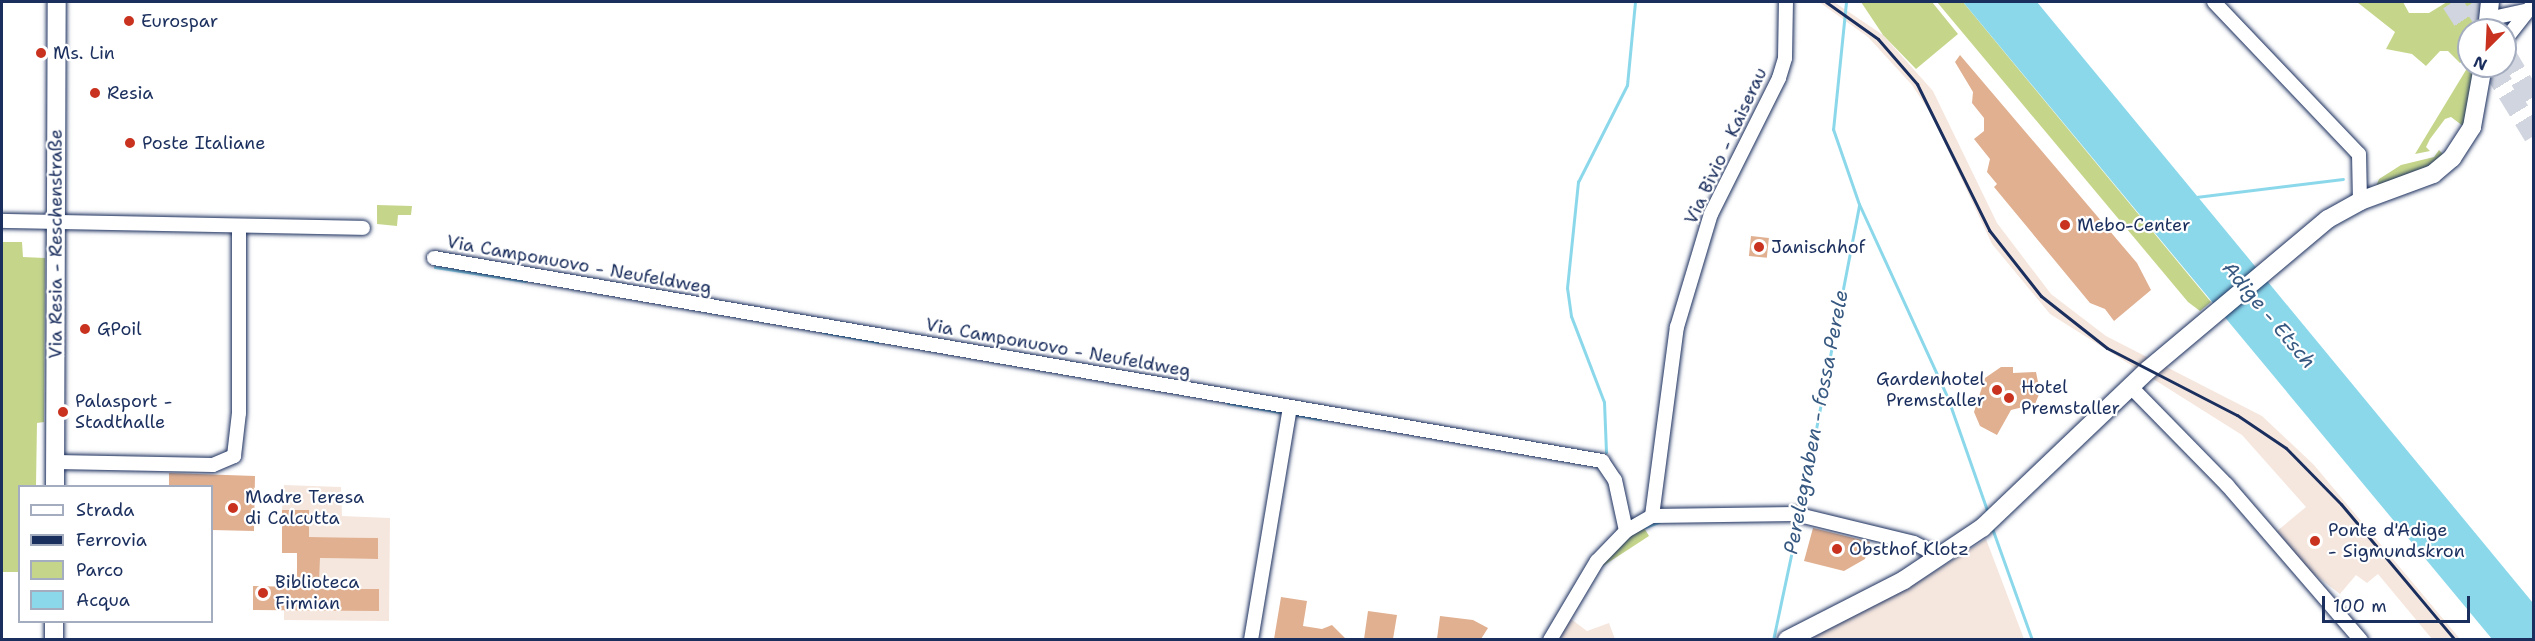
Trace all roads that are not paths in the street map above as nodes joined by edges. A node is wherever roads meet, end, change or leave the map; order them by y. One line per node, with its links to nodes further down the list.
1 (57, 2): 10 (main road, Via Resia - Reschenstraße)
2 (1786, 2): 18 (street, Via Bivio - Kaiserau)
3 (2214, 2): 8 (street)
4 (2531, 7): 5 (street); 6 (street)
5 (2489, 13)
6 (2517, 23)
7 (2482, 78): 8 (main road)
8 (2360, 201): 14 (main road)
9 (2, 221): 10 (street)
10 (54, 222): 11 (street); 16 (main road, Via Resia - Reschenstraße)
11 (239, 228): 12 (street); 16 (street)
12 (363, 228)
13 (434, 258): 15 (street, Via Camponuovo - Neufeldweg)
14 (2130, 387): 20 (main road); 26 (street)
15 (1289, 412): 19 (street, Via Camponuovo - Neufeldweg); 23 (street)
16 (56, 462): 17 (main road, Via Resia - Reschenstraße)
17 (55, 485)
18 (1652, 516): 19 (street); 20 (street)
19 (1626, 531): 24 (street)
20 (1940, 556): 25 (main road)
21 (54, 623): 22 (main road)
22 (54, 639)
23 (1251, 639)
24 (1550, 639)
25 (1787, 639)
26 (2361, 639)

